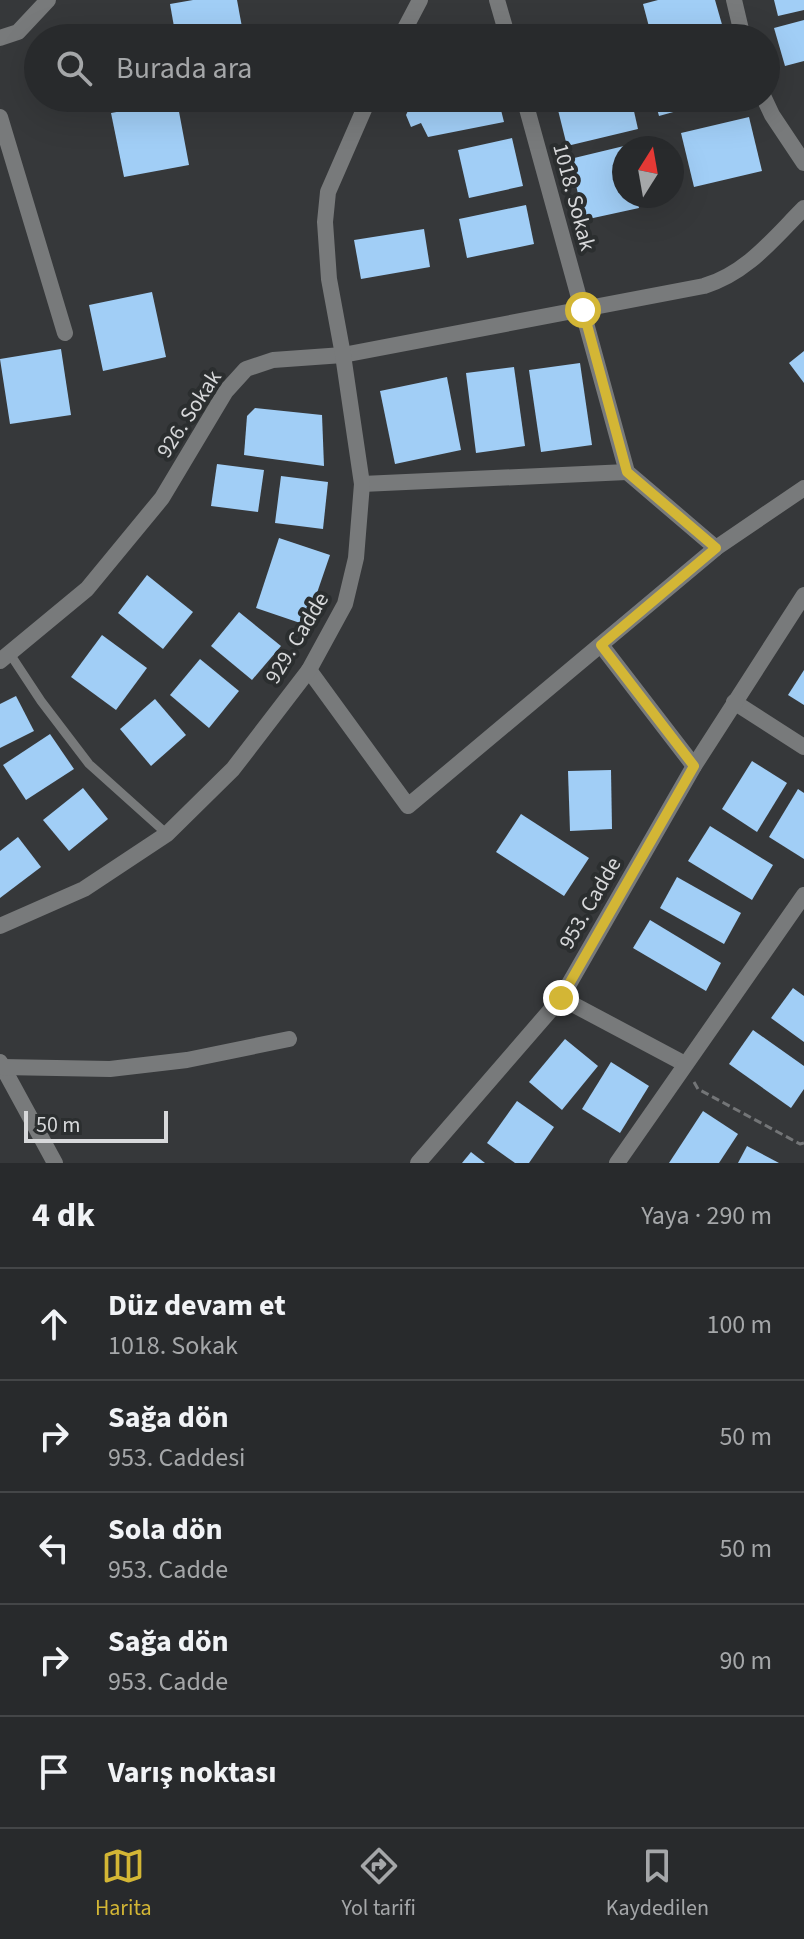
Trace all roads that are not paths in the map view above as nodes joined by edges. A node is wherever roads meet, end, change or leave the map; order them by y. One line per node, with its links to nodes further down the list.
1 (48, 0): 5 (street)
2 (420, 0): 6 (street)
3 (497, 0): 7 (street)
4 (734, 0): 8 (street)
5 (26, 24)
6 (407, 24)
7 (504, 24)
8 (740, 24)
9 (24, 26): 10 (street)
10 (0, 38)
11 (363, 112): 19 (street, 929. Cadde)
12 (528, 112): 17 (street, 1018. Sokak)
13 (771, 112): 15 (street)
14 (0, 117): 18 (street)
15 (804, 163)
16 (804, 208): 17 (street, 926. Sokak)
17 (583, 310): 19 (street, 926. Sokak); 20 (street, 1018. Sokak)
18 (65, 333)
19 (343, 355): 21 (street, 929. Cadde); 26 (street, 926. Sokak)
20 (627, 472): 21 (street); 23 (street)
21 (362, 484): 27 (street, 929. Cadde)
22 (804, 488): 23 (street)
23 (716, 548): 25 (street)
24 (804, 595): 28 (street, 953. Cadde)
25 (601, 645): 27 (street); 30 (street)
26 (5, 658): 31 (lane)
27 (309, 670): 31 (street, 929. Cadde)
28 (734, 702): 29 (street); 30 (street, 953. Cadde)
29 (804, 747)
30 (694, 766): 34 (street, 953. Cadde)
31 (167, 834): 33 (street, 929. Cadde)
32 (804, 895): 37 (street)
33 (0, 926)
34 (561, 998): 37 (street); 39 (street, 953. Cadde)
35 (289, 1039): 36 (street)
36 (1, 1064): 38 (street)
37 (685, 1064): 40 (street)
38 (55, 1163)
39 (418, 1163)
40 (617, 1163)

